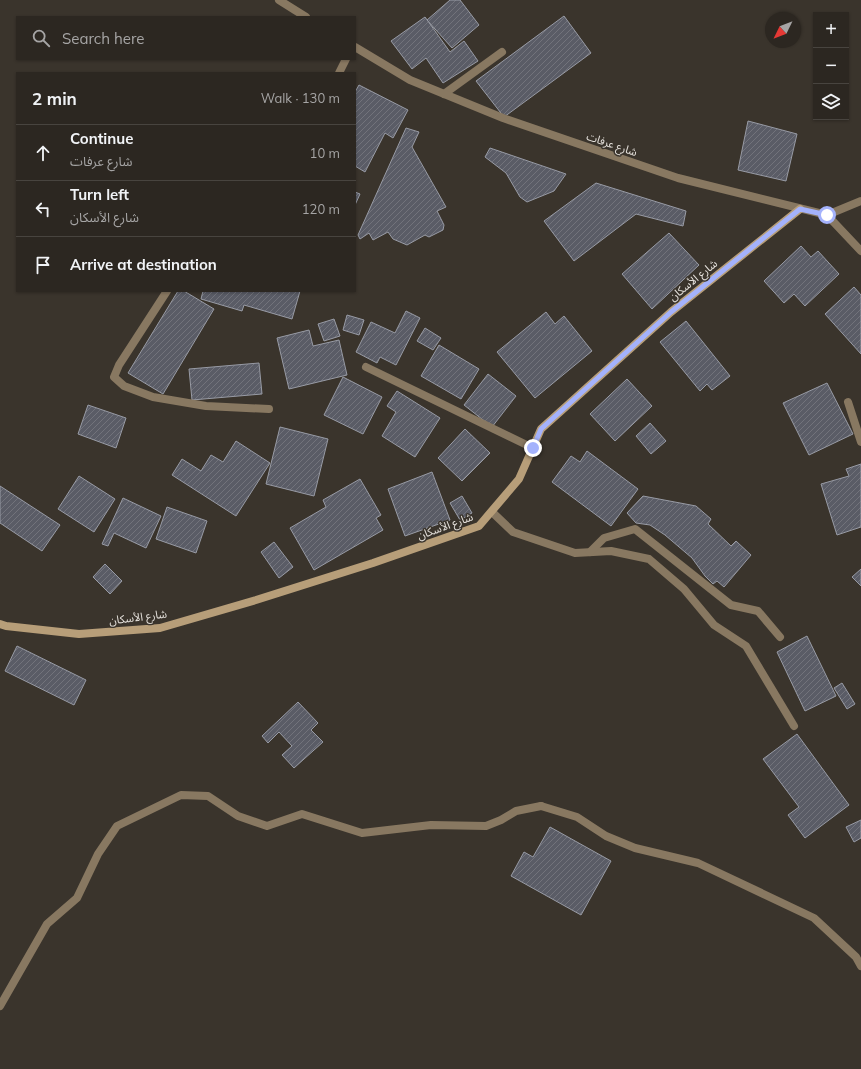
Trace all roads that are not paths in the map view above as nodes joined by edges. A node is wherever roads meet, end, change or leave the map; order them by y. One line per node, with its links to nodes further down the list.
1 (279, 0): 2 (street)
2 (304, 16)
3 (356, 48): 7 (street, شارع عرفات)
4 (502, 52): 7 (street)
5 (346, 60): 6 (street)
6 (340, 72)
7 (444, 94): 9 (street, شارع عرفات)
8 (861, 201): 10 (street)
9 (800, 209): 10 (street, شارع عرفات); 17 (street, شارع الأسكان)
10 (827, 215): 11 (street)
11 (861, 251)
12 (166, 292): 15 (street)
13 (366, 367): 17 (street)
14 (848, 402): 16 (street)
15 (270, 409)
16 (861, 442)
17 (533, 448): 18 (street, شارع الأسكان)
18 (492, 512): 19 (street); 20 (street, شارع الأسكان)
19 (590, 552): 21 (street); 22 (street)
20 (0, 624)
21 (780, 637)
22 (794, 726)
23 (861, 966): 24 (street)
24 (0, 1006)

